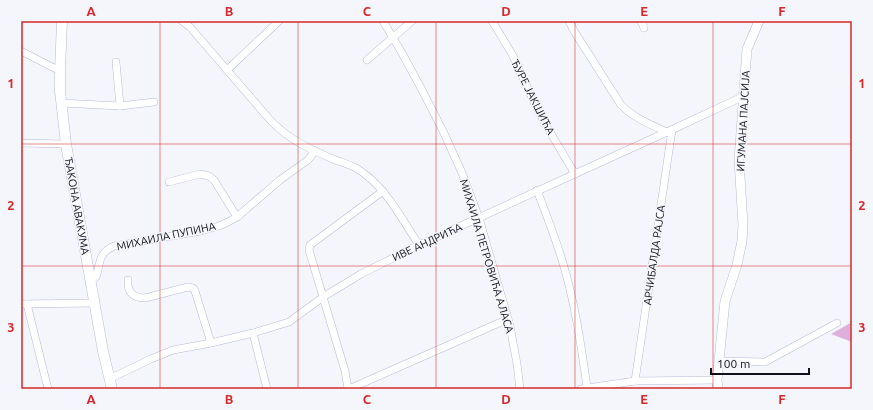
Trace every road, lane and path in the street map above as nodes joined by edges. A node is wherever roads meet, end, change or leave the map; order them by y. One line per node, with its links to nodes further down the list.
1 (62, 21): 16 (main road, ЂАКОНА АВАКУМА)
2 (182, 21): 15 (street)
3 (279, 21): 15 (street)
4 (383, 21): 11 (street, МИХАИЛА ПЕТРОВИЋА АЛАСА)
5 (412, 21): 11 (street)
6 (492, 21): 25 (street, ЂУРЕ ЈАКШИЋА)
7 (569, 21): 21 (street)
8 (641, 21): 10 (street)
9 (759, 21): 17 (street, ИГУМАНА ПАЈСИЈА)
10 (644, 28)
11 (393, 37): 13 (street); 30 (street, МИХАИЛА ПЕТРОВИЋА АЛАСА)
12 (21, 51): 16 (street)
13 (367, 60)
14 (116, 62): 20 (street)
15 (227, 70): 24 (street)
16 (60, 71): 19 (main road, ЂАКОНА АВАКУМА)
17 (744, 96): 21 (street, ИВЕ АНДРИЋА); 41 (street, ИГУМАНА ПАЈСИЈА)
18 (154, 102): 20 (street)
19 (61, 103): 20 (street); 23 (main road, ЂАКОНА АВАКУМА)
20 (120, 106)
21 (670, 131): 25 (street, ИВЕ АНДРИЋА); 42 (street, АРЧИБАЛДА РАЈСА)
22 (21, 143): 23 (street)
23 (66, 144): 33 (main road, ЂАКОНА АВАКУМА)
24 (315, 151): 28 (street); 29 (street, МИХАИЛА ПУПИНА)
25 (575, 174): 27 (street, ИВЕ АНДРИЋА)
26 (169, 182): 29 (street)
27 (537, 190): 30 (street, ИВЕ АНДРИЋА); 45 (street)
28 (383, 191): 31 (street); 34 (street)
29 (237, 217): 33 (street, МИХАИЛА ПУПИНА)
30 (479, 218): 31 (street, ИВЕ АНДРИЋА); 37 (street, МИХАИЛА ПЕТРОВИЋА АЛАСА)
31 (419, 245): 34 (street, ИВЕ АНДРИЋА)
32 (128, 280): 40 (street)
33 (90, 281): 35 (main road, ЂАКОНА АВАКУМА)
34 (323, 296): 39 (street, ИВЕ АНДРИЋА); 48 (street)
35 (94, 303): 36 (street); 43 (main road, ЂАКОНА АВАКУМА)
36 (24, 304): 46 (street)
37 (508, 319): 48 (street); 49 (street, МИХАИЛА ПЕТРОВИЋА АЛАСА)
38 (837, 323): 41 (street)
39 (253, 333): 40 (street, ИВЕ АНДРИЋА); 47 (street)
40 (211, 343): 43 (street, ИВЕ АНДРИЋА)
41 (719, 361): 44 (street, ИГУМАНА ПАЈСИЈА)
42 (635, 381): 44 (street); 45 (street)
43 (111, 384)
44 (717, 385)
45 (584, 388)
46 (48, 389)
47 (267, 389)
48 (348, 389)
49 (520, 389)

